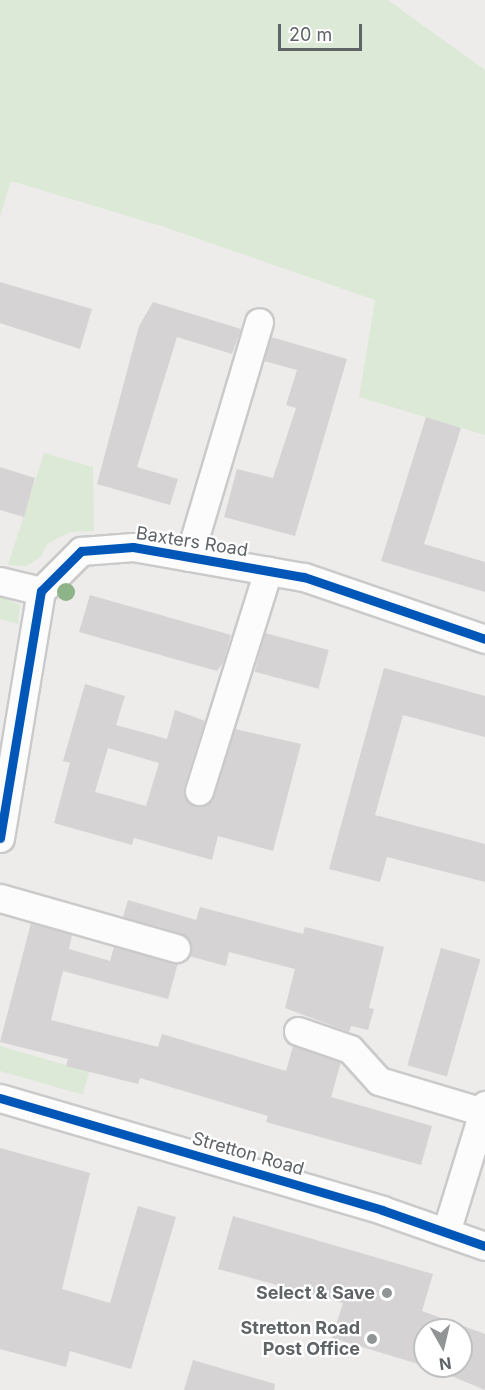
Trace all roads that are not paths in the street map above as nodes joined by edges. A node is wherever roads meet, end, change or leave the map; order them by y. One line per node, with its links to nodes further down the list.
1 (259, 322): 2 (street)
2 (189, 557): 3 (street, Baxters Road); 5 (street, Baxters Road)
3 (268, 571): 6 (street, Baxters Road); 7 (street)
4 (0, 581): 5 (street)
5 (41, 591): 8 (street)
6 (485, 639)
7 (199, 791)
8 (0, 838)
9 (0, 898): 10 (street)
10 (176, 948)
11 (298, 1031): 13 (street)
12 (0, 1098): 14 (street, Stretton Road)
13 (484, 1108): 14 (street)
14 (446, 1232): 15 (street, Stretton Road)
15 (485, 1246)

